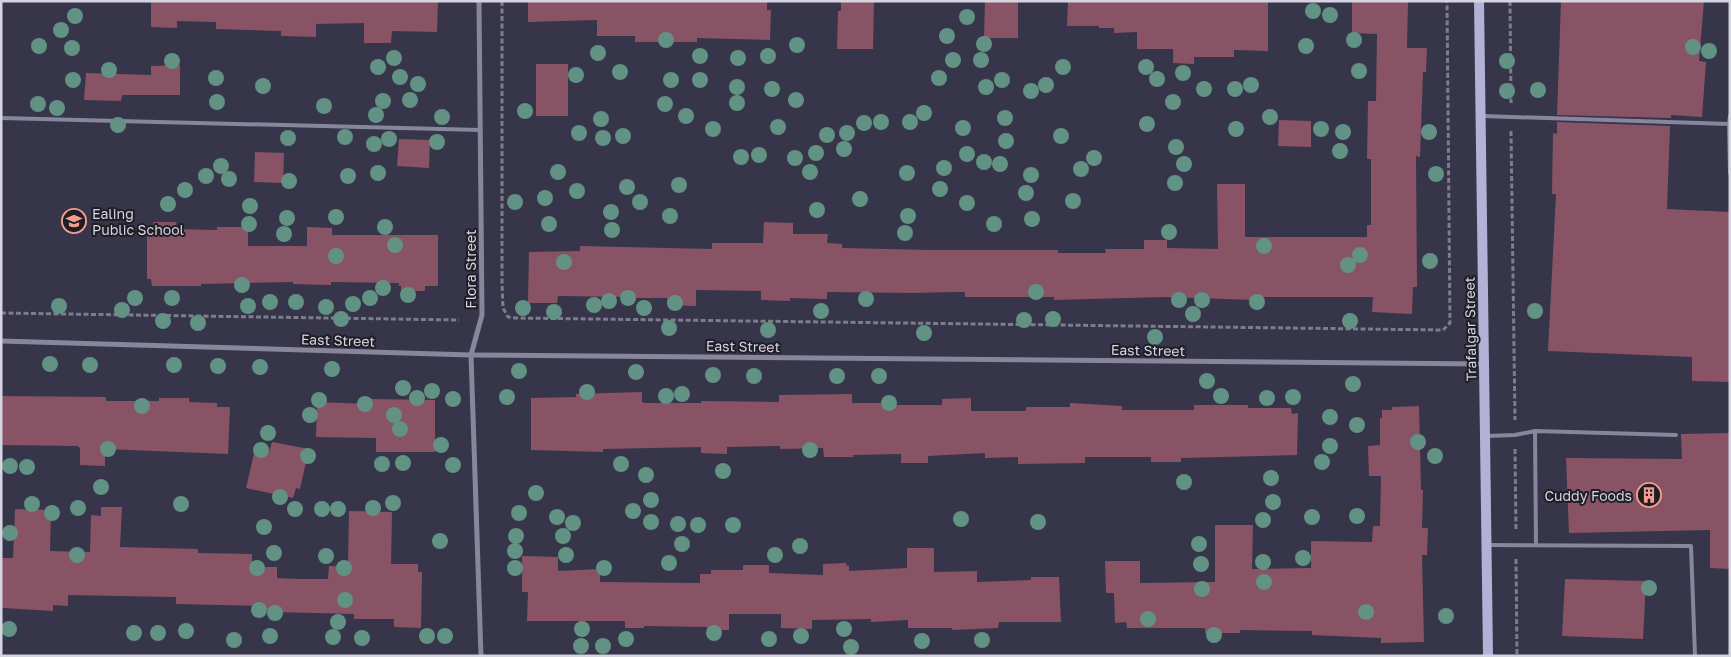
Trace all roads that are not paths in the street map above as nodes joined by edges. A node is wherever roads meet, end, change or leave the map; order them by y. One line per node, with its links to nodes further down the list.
1 (479, 1): 7 (street, Flora Street)
2 (1479, 1): 3 (main road, Trafalgar Street)
3 (1480, 116): 6 (lane); 11 (main road, Trafalgar Street)
4 (1730, 116): 6 (lane)
5 (1, 118): 7 (lane)
6 (1730, 124): 8 (lane)
7 (480, 130): 10 (street, Flora Street)
8 (1730, 173)
9 (1, 341): 10 (street, East Street)
10 (471, 355): 11 (street, East Street); 17 (street, Flora Street)
11 (1484, 364): 13 (main road, Trafalgar Street)
12 (1535, 432): 13 (lane); 14 (lane); 16 (lane)
13 (1484, 436): 15 (main road, Trafalgar Street)
14 (1676, 436)
15 (1486, 544): 16 (lane); 18 (main road, Trafalgar Street)
16 (1536, 545): 19 (lane)
17 (480, 656)
18 (1488, 656)
19 (1695, 656)

